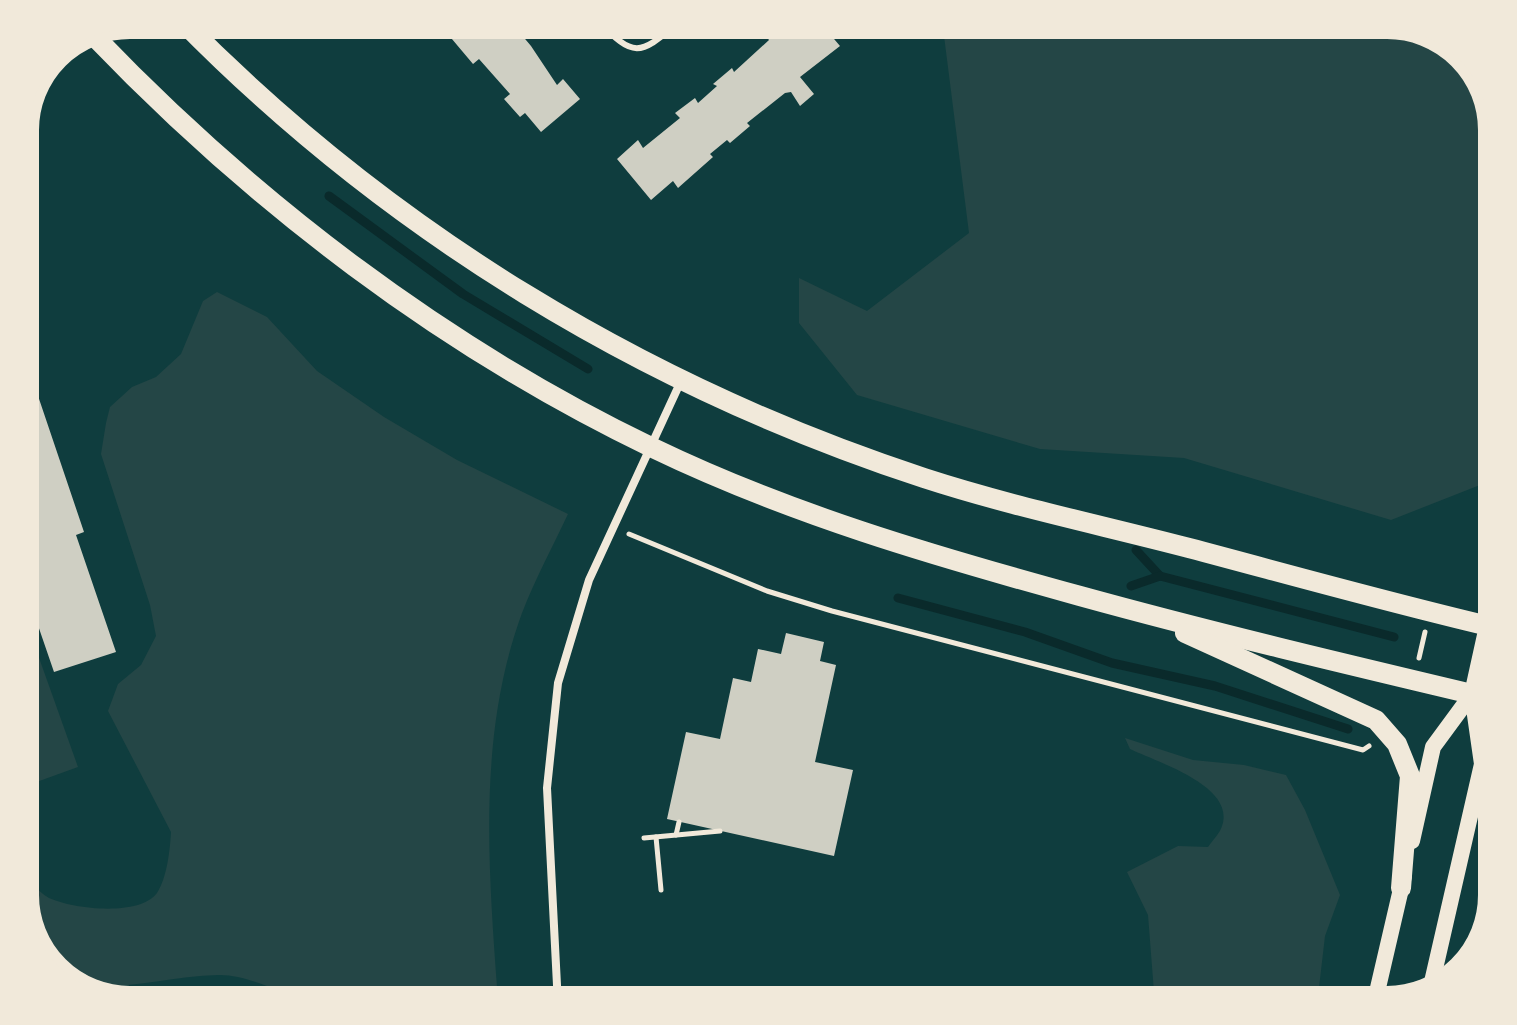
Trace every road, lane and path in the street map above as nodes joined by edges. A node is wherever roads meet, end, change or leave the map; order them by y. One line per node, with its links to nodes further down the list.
1 (196, 34): 5 (main road)
2 (611, 34): 3 (lane)
3 (665, 34)
4 (98, 40): 6 (main road)
5 (681, 381): 6 (street); 9 (main road)
6 (650, 447): 7 (street); 8 (main road)
7 (613, 527): 15 (path); 24 (street)
8 (1138, 612): 13 (main road); 21 (main road)
9 (1483, 625)
10 (1427, 628): 12 (path)
11 (1483, 657): 13 (main road)
12 (1419, 659)
13 (1472, 694): 14 (main road); 21 (main road); 23 (main road)
14 (1483, 697)
15 (1371, 745)
16 (679, 822): 18 (path)
17 (720, 831): 18 (path)
18 (676, 835): 19 (path)
19 (656, 837): 20 (path); 22 (path)
20 (644, 838)
21 (1401, 888): 25 (main road)
22 (661, 890)
23 (1433, 979)
24 (557, 991)
25 (1377, 991)

